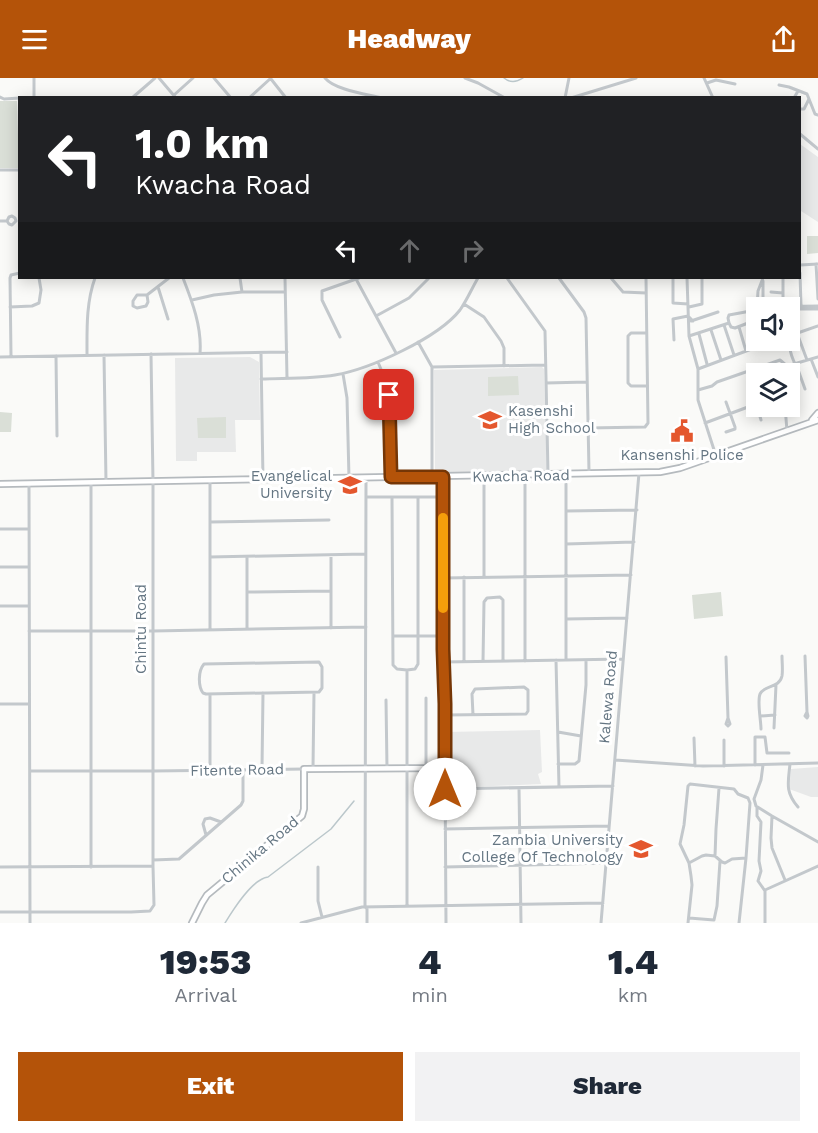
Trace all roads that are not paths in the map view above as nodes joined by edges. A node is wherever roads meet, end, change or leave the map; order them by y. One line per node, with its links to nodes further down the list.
1 (34, 78): 14 (street)
2 (157, 78): 15 (street); 16 (street)
3 (193, 78): 16 (street)
4 (214, 78): 17 (street)
5 (270, 78): 18 (street); 19 (street)
6 (325, 78): 20 (street)
7 (465, 78): 21 (street)
8 (569, 78): 22 (street)
9 (636, 78): 23 (street)
10 (705, 80): 11 (street); 24 (street)
11 (735, 84)
12 (778, 85): 13 (street)
13 (798, 91): 25 (street); 27 (street)
14 (34, 96)
15 (134, 96)
16 (175, 96)
17 (229, 96)
18 (251, 96)
19 (284, 96)
20 (374, 96)
21 (501, 96)
22 (565, 96)
23 (578, 96)
24 (712, 96)
25 (795, 96)
26 (0, 97): 28 (street)
27 (809, 97): 29 (street); 30 (street)
28 (18, 98)
29 (801, 109)
30 (818, 116)
31 (801, 135): 32 (street)
32 (817, 146)
33 (0, 170): 34 (street)
34 (18, 170)
35 (0, 221): 36 (street)
36 (7, 221)
37 (817, 264): 38 (street); 69 (street)
38 (801, 265)
39 (18, 273): 74 (street)
40 (39, 279): 74 (street)
41 (94, 279): 105 (street)
42 (168, 279): 60 (street)
43 (183, 279): 70 (street)
44 (240, 279): 62 (street)
45 (285, 279): 61 (street)
46 (355, 279): 95 (street)
47 (358, 279): 80 (street)
48 (428, 279): 80 (street)
49 (477, 279): 71 (street)
50 (508, 279): 117 (street)
51 (560, 279): 127 (street)
52 (612, 279): 64 (street)
53 (646, 279): 64 (street)
54 (673, 279): 72 (street)
55 (687, 279): 72 (street)
56 (702, 279): 72 (street)
57 (763, 279): 67 (street)
58 (783, 279): 65 (street)
59 (800, 279): 73 (street)
60 (158, 287): 66 (street); 82 (street)
61 (286, 291): 62 (street); 100 (street)
62 (242, 292): 70 (street)
63 (771, 292): 65 (street)
64 (646, 293): 91 (street)
65 (783, 293): 68 (street)
66 (147, 295): 66 (street)
67 (758, 297)
68 (783, 297)
69 (818, 298)
70 (192, 300): 101 (street)
71 (464, 304): 97 (street); 118 (street)
72 (688, 305): 81 (street)
73 (801, 306): 77 (street)
74 (10, 307): 110 (street)
75 (818, 307): 77 (street)
76 (800, 308): 77 (street)
77 (808, 308)
78 (746, 310): 85 (street)
79 (718, 312): 83 (street)
80 (376, 316): 103 (street)
81 (688, 316): 83 (street); 84 (street); 96 (street)
82 (168, 319)
83 (693, 321): 84 (street)
84 (688, 322): 94 (street)
85 (729, 323): 87 (street); 88 (street)
86 (746, 324): 88 (street)
87 (724, 325): 90 (street); 107 (street)
88 (739, 326): 99 (street)
89 (818, 326): 92 (street)
90 (711, 330): 93 (street); 112 (street)
91 (646, 333): 129 (street); 129 (street)
92 (800, 333)
93 (699, 334): 94 (street); 116 (street)
94 (689, 336): 120 (street)
95 (340, 338)
96 (674, 340)
97 (418, 342): 103 (street); 119 (street)
98 (800, 342): 113 (street)
99 (746, 351): 107 (street)
100 (286, 352): 102 (street); 125 (street)
101 (200, 353): 102 (street); 104 (street)
102 (261, 353): 126 (street)
103 (396, 353): 114 (street)
104 (151, 354): 106 (street); 160 (street, Chintu Road)
105 (87, 355): 106 (street); 108 (street)
106 (104, 355): 162 (street)
107 (734, 355): 112 (street)
108 (56, 356): 110 (street); 145 (street)
109 (0, 357): 110 (street)
110 (11, 357)
111 (818, 357): 113 (street)
112 (721, 360): 116 (street)
113 (809, 360): 115 (street); 124 (street)
114 (378, 362): 122 (street); 153 (street)
115 (798, 363)
116 (707, 364): 120 (street)
117 (545, 365): 118 (street); 128 (street)
118 (504, 366): 119 (street)
119 (432, 367): 154 (street)
120 (698, 369): 131 (street)
121 (746, 372): 131 (street)
122 (343, 374): 125 (street); 156 (street)
123 (800, 376): 130 (street)
124 (818, 377)
125 (286, 378): 126 (street)
126 (261, 379): 158 (street)
127 (587, 382): 128 (street); 142 (street)
128 (546, 383): 149 (street)
129 (647, 386): 142 (street)
130 (805, 389)
131 (697, 391): 140 (street)
132 (726, 402): 134 (street)
133 (746, 408): 134 (street)
134 (730, 413): 140 (street); 144 (street)
135 (818, 413): 141 (main road)
136 (760, 417): 138 (street)
137 (786, 417): 143 (street)
138 (761, 420)
139 (818, 420): 141 (main road, Kwacha Road)
140 (705, 423): 146 (street)
141 (807, 424): 143 (main road, Kwacha Road)
142 (588, 428): 148 (street)
143 (787, 431): 146 (main road, Kwacha Road)
144 (726, 432)
145 (57, 436)
146 (716, 456): 147 (main road, Kwacha Road)
147 (639, 473): 148 (main road, Kwacha Road); 169 (street, Kalewa Road)
148 (589, 474): 150 (main road, Kwacha Road)
149 (548, 475): 150 (main road, Kwacha Road); 152 (main road, Kwacha Road)
150 (566, 475): 170 (street)
151 (484, 476): 152 (main road, Kwacha Road); 155 (main road, Kwacha Road); 187 (street)
152 (525, 476): 184 (street)
153 (391, 477): 154 (main road, Kwacha Road); 157 (main road, Kwacha Road)
154 (432, 477): 155 (main road, Kwacha Road)
155 (443, 477): 167 (main road)
156 (349, 478): 157 (main road, Kwacha Road); 158 (main road, Kwacha Road)
157 (366, 478): 165 (street)
158 (263, 480): 159 (main road, Kwacha Road)
159 (210, 481): 160 (main road, Kwacha Road); 172 (street)
160 (153, 482): 162 (main road, Kwacha Road); 201 (street, Chintu Road)
161 (91, 483): 162 (main road, Kwacha Road); 164 (main road, Kwacha Road); 200 (street)
162 (106, 483)
163 (0, 484): 164 (main road, Kwacha Road)
164 (29, 484): 174 (street)
165 (366, 497): 166 (street); 178 (street)
166 (392, 497): 168 (street); 202 (street)
167 (443, 497): 168 (street); 188 (main road)
168 (418, 498): 203 (street)
169 (637, 510): 170 (street); 175 (street, Kalewa Road)
170 (566, 511): 176 (street)
171 (329, 520): 172 (street)
172 (210, 522): 179 (street)
173 (0, 529): 174 (street)
174 (29, 529): 182 (street)
175 (634, 542): 176 (street); 183 (street, Kalewa Road)
176 (566, 544): 185 (street)
177 (332, 555): 178 (street); 180 (street); 189 (street)
178 (365, 555): 195 (street)
179 (210, 557): 180 (street); 198 (street)
180 (247, 557): 190 (street)
181 (0, 567): 182 (street)
182 (29, 567): 192 (street)
183 (631, 575): 185 (street); 193 (street, Kalewa Road)
184 (525, 576): 185 (street); 187 (street); 209 (street)
185 (566, 576): 194 (street)
186 (464, 577): 187 (street); 188 (street); 213 (street)
187 (483, 577)
188 (443, 578): 204 (main road)
189 (331, 591): 190 (street); 196 (street)
190 (247, 592): 197 (street)
191 (0, 606): 192 (street)
192 (29, 606): 199 (street)
193 (627, 618): 194 (street); 208 (street, Kalewa Road)
194 (566, 619): 211 (street)
195 (366, 627): 196 (street); 248 (street)
196 (331, 628): 197 (street)
197 (246, 629): 198 (street)
198 (210, 630): 201 (street)
199 (29, 631): 200 (street); 225 (street)
200 (91, 631): 201 (street); 258 (street)
201 (153, 631): 259 (street, Chintu Road)
202 (393, 636): 203 (street); 217 (street)
203 (418, 636): 204 (street); 217 (street)
204 (443, 636): 216 (main road)
205 (782, 656): 218 (street)
206 (805, 656): 226 (street)
207 (726, 657): 231 (street)
208 (623, 659): 212 (street); 239 (street, Kalewa Road)
209 (525, 660): 210 (street); 215 (street)
210 (556, 660): 211 (street); 234 (street)
211 (566, 660): 212 (street)
212 (586, 660): 235 (street)
213 (464, 661): 214 (street); 216 (street)
214 (483, 661): 215 (street); 215 (street)
215 (503, 661)
216 (443, 662): 227 (main road)
217 (407, 670): 250 (street)
218 (776, 686): 229 (street); 230 (street)
219 (262, 693): 220 (street); 221 (street); 253 (street)
220 (314, 693): 221 (street); 247 (street)
221 (210, 694): 255 (street)
222 (426, 698): 251 (street)
223 (386, 700): 249 (street)
224 (0, 704): 225 (street)
225 (29, 704): 257 (street)
226 (807, 712)
227 (445, 715): 228 (street); 252 (main road)
228 (473, 715): 228 (street)
229 (775, 715): 230 (street); 232 (street)
230 (761, 716): 233 (street)
231 (728, 718)
232 (774, 728)
233 (761, 729)
234 (558, 732): 235 (street); 241 (street)
235 (581, 736): 241 (street)
236 (694, 738): 245 (street)
237 (724, 740): 246 (street)
238 (789, 753): 243 (street)
239 (615, 760): 245 (street); 260 (street, Kalewa Road)
240 (818, 763): 242 (street)
241 (558, 764): 261 (street)
242 (790, 764): 244 (street); 266 (street)
243 (755, 765): 244 (street); 246 (street)
244 (763, 765): 265 (street)
245 (695, 766): 246 (street)
246 (724, 766)
247 (313, 768): 248 (main road, Fitente Road); 254 (main road, Fitente Road)
248 (366, 768): 249 (main road, Fitente Road); 294 (street)
249 (387, 768): 250 (main road, Fitente Road)
250 (407, 768): 251 (main road, Fitente Road); 293 (street)
251 (426, 768): 252 (main road, Fitente Road)
252 (445, 768): 264 (street)
253 (262, 769): 254 (street, Fitente Road); 256 (street, Fitente Road)
254 (304, 769): 300 (main road, Chinika Road)
255 (210, 770): 256 (street, Fitente Road); 259 (street, Fitente Road)
256 (243, 770): 268 (street)
257 (29, 771): 258 (street, Fitente Road); 284 (street)
258 (91, 771): 259 (street, Fitente Road); 285 (street)
259 (153, 771): 276 (street, Chintu Road)
260 (613, 786): 261 (street); 270 (street, Kalewa Road)
261 (559, 787): 262 (street)
262 (519, 788): 264 (street); 269 (street)
263 (719, 788): 274 (street); 275 (street); 279 (street)
264 (445, 789): 271 (street)
265 (757, 807): 267 (street); 289 (street)
266 (798, 807)
267 (772, 816): 273 (street); 288 (street)
268 (221, 822): 272 (street); 272 (street)
269 (520, 826): 270 (street); 271 (street); 280 (street)
270 (609, 826): 278 (street, Kalewa Road)
271 (446, 829): 287 (street)
272 (206, 835): 276 (street)
273 (818, 842)
274 (715, 856): 277 (street); 279 (street)
275 (746, 858): 277 (street); 306 (street)
276 (153, 860): 281 (street, Chintu Road)
277 (720, 860): 298 (street)
278 (606, 863): 280 (street); 290 (street, Kalewa Road)
279 (689, 863): 298 (street)
280 (521, 864): 287 (street); 291 (street)
281 (153, 866): 285 (street); 295 (street, Chintu Road)
282 (818, 866): 288 (street)
283 (0, 867): 284 (street)
284 (29, 867): 285 (street); 295 (street)
285 (91, 867)
286 (318, 867): 297 (street)
287 (446, 867): 292 (street)
288 (785, 881): 289 (street)
289 (765, 891): 307 (street)
290 (603, 903): 291 (street); 305 (street, Kalewa Road)
291 (520, 904): 292 (street); 304 (street)
292 (446, 905): 293 (street); 303 (street)
293 (407, 906): 294 (street)
294 (365, 907): 297 (street); 302 (street)
295 (30, 911): 296 (street); 299 (street)
296 (0, 912)
297 (322, 917): 301 (street)
298 (689, 921)
299 (30, 923)
300 (192, 923)
301 (301, 923)
302 (367, 923)
303 (446, 923)
304 (521, 923)
305 (601, 923)
306 (740, 923)
307 (765, 923)

